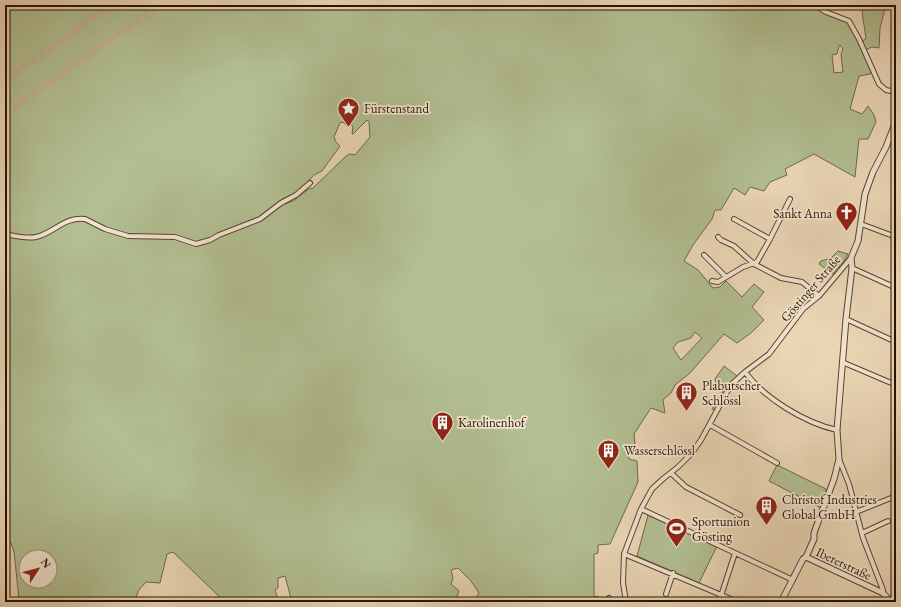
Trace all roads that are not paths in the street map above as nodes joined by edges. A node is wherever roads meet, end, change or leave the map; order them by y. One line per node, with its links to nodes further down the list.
1 (815, 5): 2 (street)
2 (896, 92)
3 (896, 121): 7 (street, Göstinger Straße)
4 (310, 183): 8 (street)
5 (790, 199): 11 (street)
6 (734, 219): 11 (street)
7 (861, 224): 10 (street); 13 (street, Göstinger Straße)
8 (5, 234)
9 (718, 237): 14 (street)
10 (896, 237)
11 (770, 239): 14 (street)
12 (704, 255): 16 (street)
13 (851, 258): 15 (street); 19 (street, Göstinger Straße)
14 (754, 264): 16 (street); 19 (street)
15 (852, 268): 18 (street); 20 (street)
16 (726, 277): 17 (street)
17 (712, 281)
18 (896, 288)
19 (819, 296): 23 (street, Göstinger Straße)
20 (846, 319): 21 (street); 22 (street)
21 (896, 342)
22 (842, 362): 24 (street); 26 (street)
23 (745, 372): 25 (street, Göstinger Straße); 26 (street)
24 (896, 385)
25 (710, 425): 28 (street); 29 (street, Göstinger Straße)
26 (837, 430): 27 (street)
27 (838, 459): 32 (street); 38 (street)
28 (777, 463)
29 (671, 473): 31 (street, Göstinger Straße); 33 (street)
30 (896, 496): 32 (street)
31 (641, 509): 36 (street); 37 (street, Göstinger Straße)
32 (856, 512): 35 (street)
33 (740, 515)
34 (888, 521): 35 (street)
35 (862, 533): 41 (street)
36 (735, 553): 40 (street); 43 (street)
37 (624, 554): 39 (street); 44 (street, Göstinger Straße)
38 (805, 558): 40 (street); 41 (street, Ibererstraße)
39 (673, 573): 42 (street); 43 (street)
40 (793, 580): 47 (street)
41 (883, 593): 48 (street, Ibererstraße)
42 (666, 594)
43 (722, 595): 45 (street); 46 (street)
44 (626, 602)
45 (719, 602)
46 (738, 602)
47 (781, 602)
48 (891, 602)

